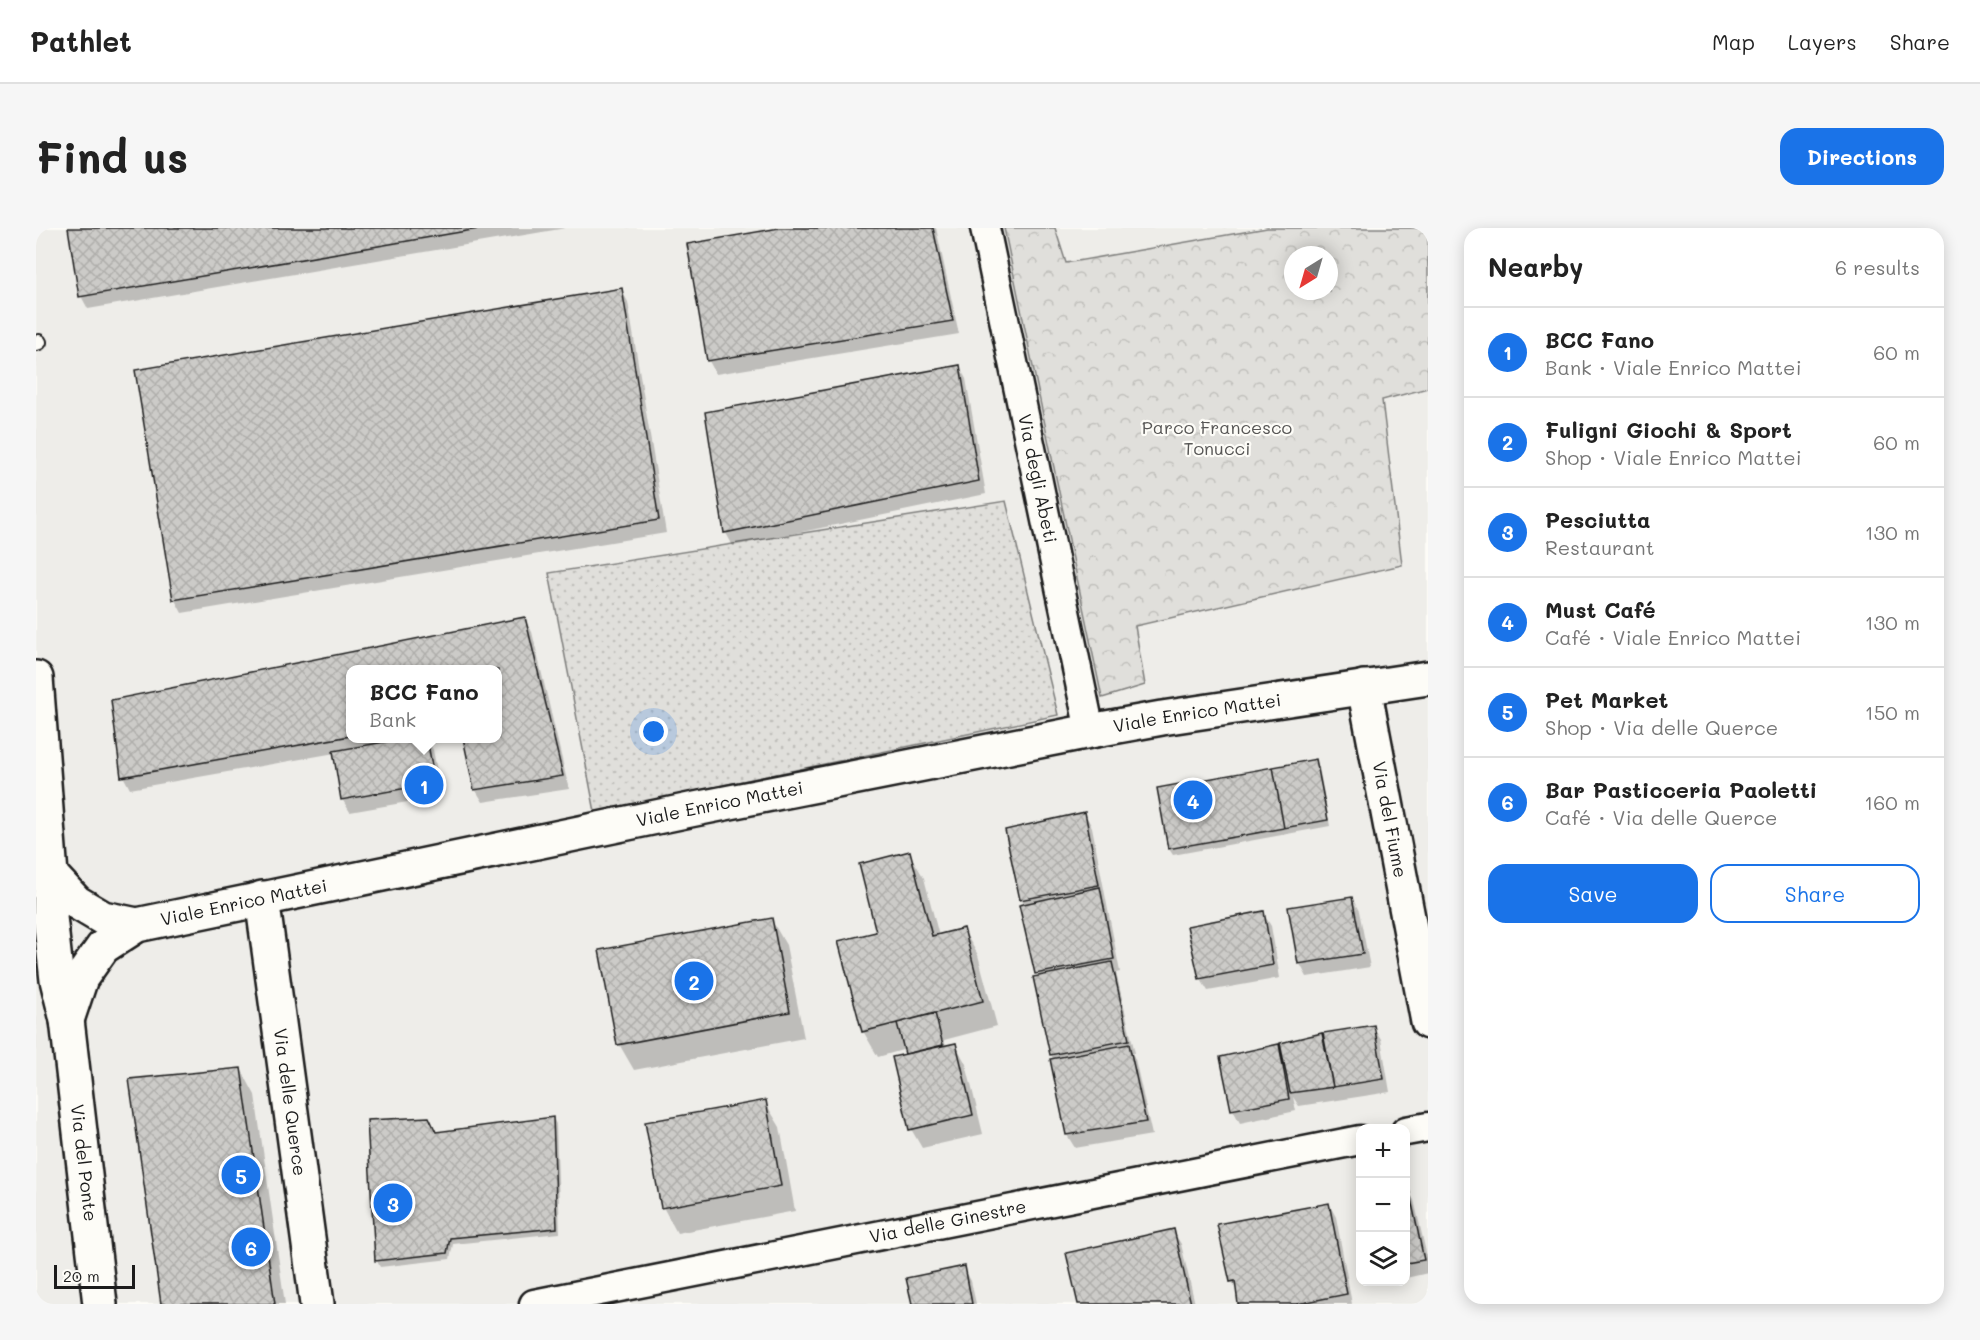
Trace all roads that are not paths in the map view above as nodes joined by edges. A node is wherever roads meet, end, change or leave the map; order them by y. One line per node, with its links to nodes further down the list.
1 (985, 228): 5 (street, Via degli Abeti)
2 (36, 678): 6 (street, Via del Ponte)
3 (1428, 678): 4 (street, Viale Enrico Mattei)
4 (1364, 687): 5 (street, Viale Enrico Mattei); 10 (street, Via del Fiume)
5 (1090, 731): 7 (street, Viale Enrico Mattei)
6 (51, 874): 8 (street); 9 (street, Via del Ponte)
7 (262, 898): 8 (street, Viale Enrico Mattei); 16 (street, Via delle Querce)
8 (137, 925): 9 (street, Viale Enrico Mattei)
9 (67, 1020): 15 (street, Via del Ponte)
10 (1428, 1022)
11 (1428, 1127): 12 (street)
12 (1410, 1130)
13 (1356, 1141): 14 (street, Via delle Ginestre)
14 (660, 1292): 17 (street, Via delle Ginestre)
15 (100, 1304)
16 (317, 1304)
17 (534, 1304)

